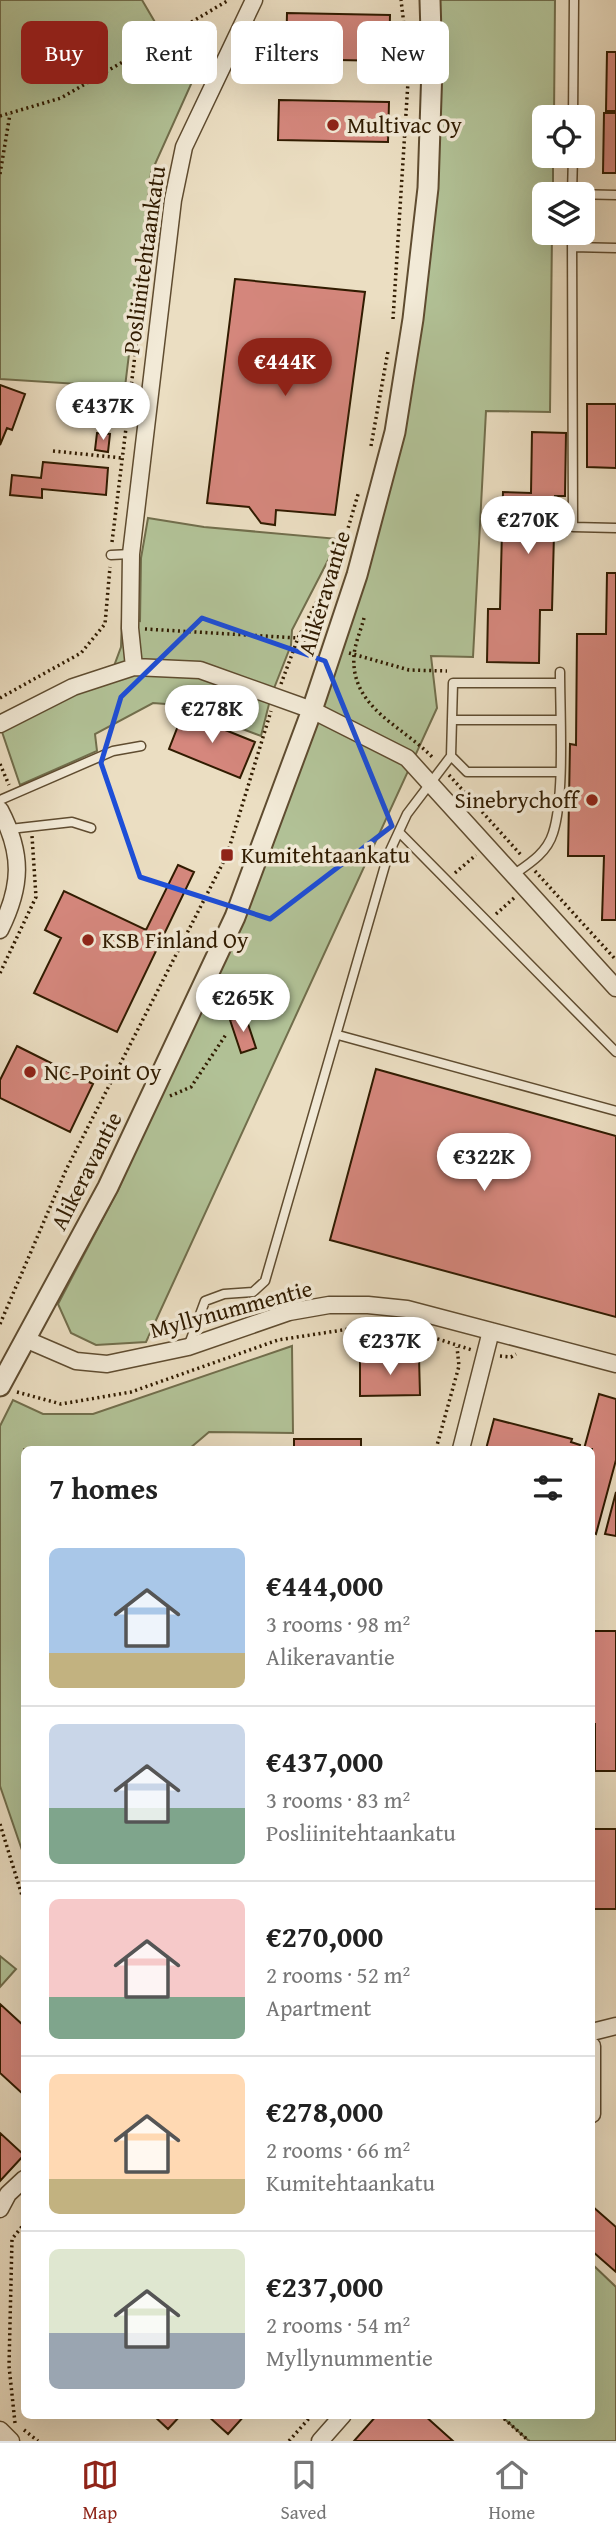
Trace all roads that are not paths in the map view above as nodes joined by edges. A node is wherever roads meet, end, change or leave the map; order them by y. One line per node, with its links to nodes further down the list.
1 (254, 0): 10 (street, Posliinitehtaankatu)
2 (430, 0): 15 (street, Alikeravantie)
3 (574, 0): 4 (lane)
4 (573, 105)
5 (595, 195): 6 (lane)
6 (616, 195)
7 (572, 247): 8 (lane); 9 (lane)
8 (616, 248)
9 (616, 527)
10 (131, 554): 11 (lane); 12 (street, Posliinitehtaankatu)
11 (111, 555)
12 (134, 667): 15 (street); 18 (street)
13 (560, 672): 14 (lane)
14 (560, 683): 16 (lane); 17 (lane)
15 (312, 710): 22 (street); 35 (street, Alikeravantie)
16 (452, 719): 17 (lane); 20 (lane)
17 (560, 719): 21 (lane)
18 (0, 724)
19 (141, 746): 23 (lane)
20 (451, 756): 21 (lane); 22 (lane)
21 (559, 772): 28 (lane)
22 (429, 783): 27 (lane); 28 (street)
23 (0, 800)
24 (0, 810): 26 (street)
25 (91, 828): 26 (lane)
26 (9, 829): 29 (street)
27 (399, 832): 31 (lane); 32 (lane)
28 (513, 876): 30 (street)
29 (0, 930)
30 (616, 988)
31 (338, 1035): 33 (lane); 36 (lane)
32 (616, 1052)
33 (616, 1111)
34 (491, 1331): 36 (street, Myllynummentie); 37 (street, Myllynummentie); 39 (street)
35 (25, 1339): 36 (street, Myllynummentie); 38 (street, Alikeravantie)
36 (188, 1348)
37 (616, 1364)
38 (6, 1389)
39 (462, 1446)
40 (616, 2026): 41 (street)
41 (595, 2031)
42 (21, 2182): 43 (street)
43 (0, 2209)
44 (339, 2419): 47 (street)
45 (0, 2430): 46 (street)
46 (11, 2441)
47 (320, 2441)

